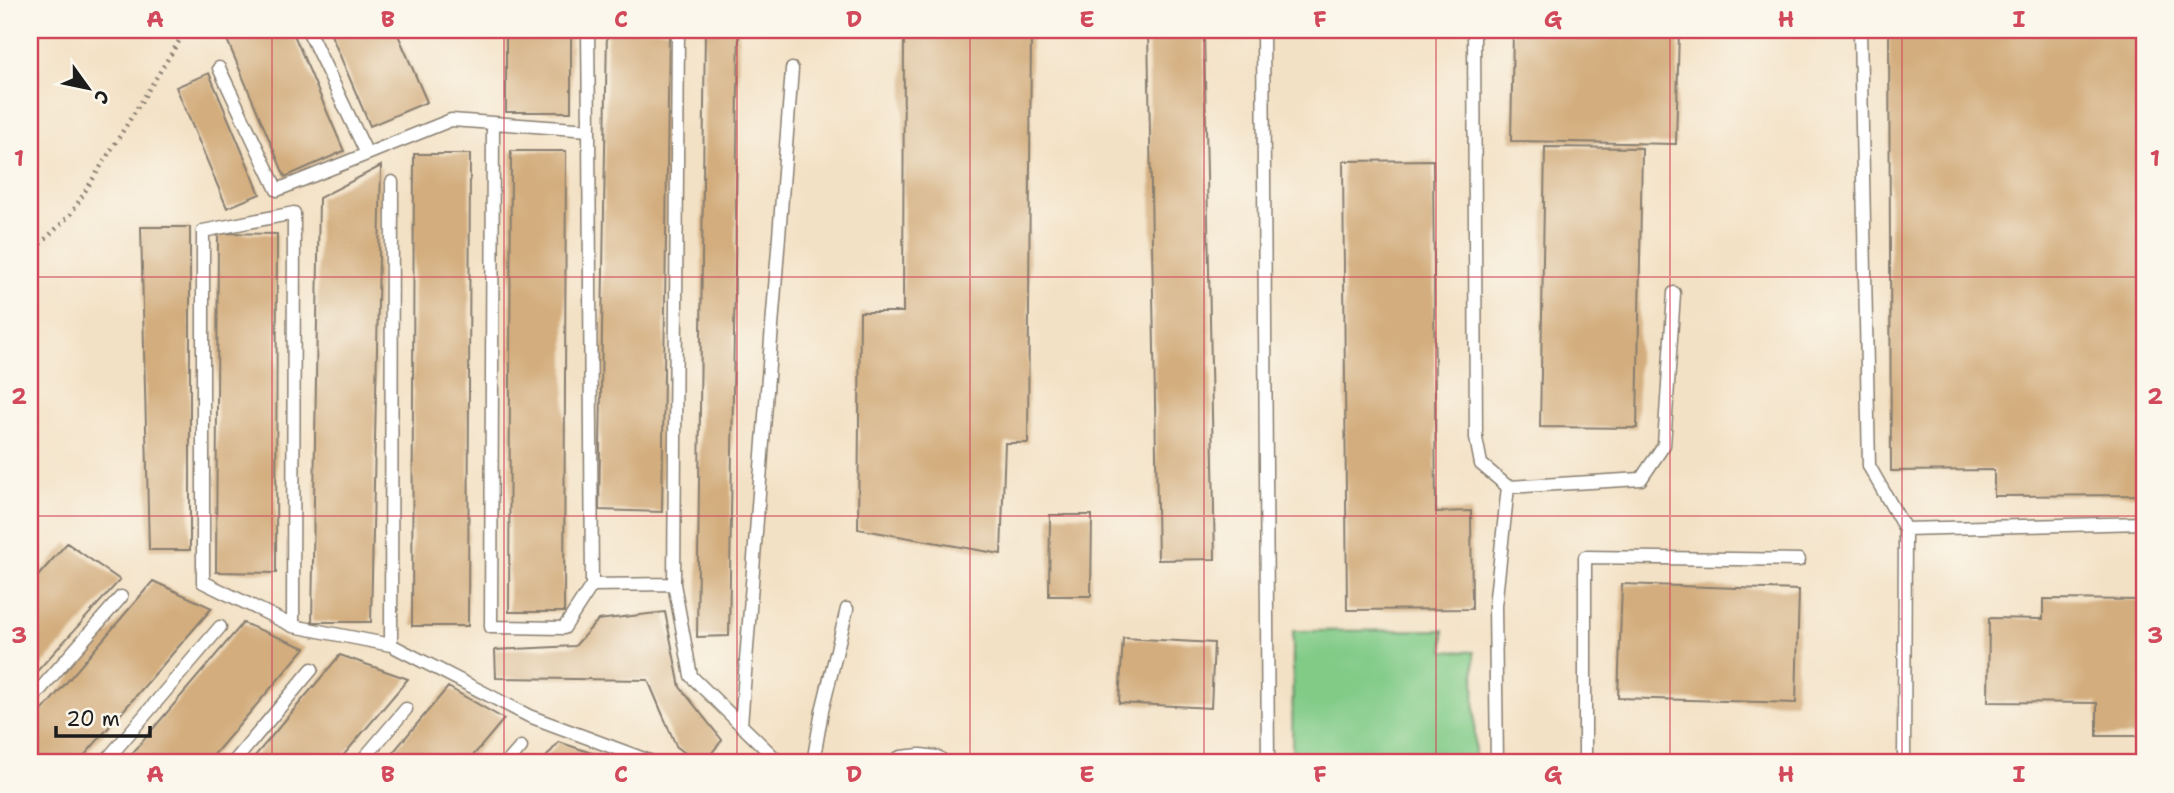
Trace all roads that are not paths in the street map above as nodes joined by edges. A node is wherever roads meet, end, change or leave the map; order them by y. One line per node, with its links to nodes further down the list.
1 (308, 30): 11 (lane)
2 (588, 30): 10 (lane)
3 (677, 30): 19 (lane)
4 (1263, 30): 39 (lane)
5 (1474, 30): 14 (lane)
6 (1860, 30): 16 (lane)
7 (219, 68): 11 (lane)
8 (792, 69): 28 (lane)
9 (493, 123): 10 (lane); 11 (lane); 18 (lane)
10 (589, 130): 18 (lane)
11 (368, 155)
12 (392, 182): 24 (lane)
13 (1674, 293): 14 (lane)
14 (1508, 487): 40 (lane)
15 (2144, 523): 16 (lane)
16 (1905, 529): 42 (lane)
17 (1799, 559): 41 (lane)
18 (592, 584): 19 (lane)
19 (674, 584): 28 (lane)
20 (121, 597): 26 (lane)
21 (847, 609): 36 (lane)
22 (293, 626): 22 (lane); 24 (lane)
23 (220, 627): 30 (lane)
24 (391, 645): 34 (lane)
25 (312, 669): 31 (lane)
26 (30, 701)
27 (405, 709): 32 (lane)
28 (741, 724): 35 (lane)
29 (521, 747): 33 (lane)
30 (104, 763)
31 (233, 763)
32 (360, 763)
33 (507, 763)
34 (655, 763)
35 (780, 763)
36 (813, 763)
37 (902, 763): 38 (street)
38 (936, 763)
39 (1268, 763)
40 (1497, 763)
41 (1585, 763)
42 (1904, 763)

